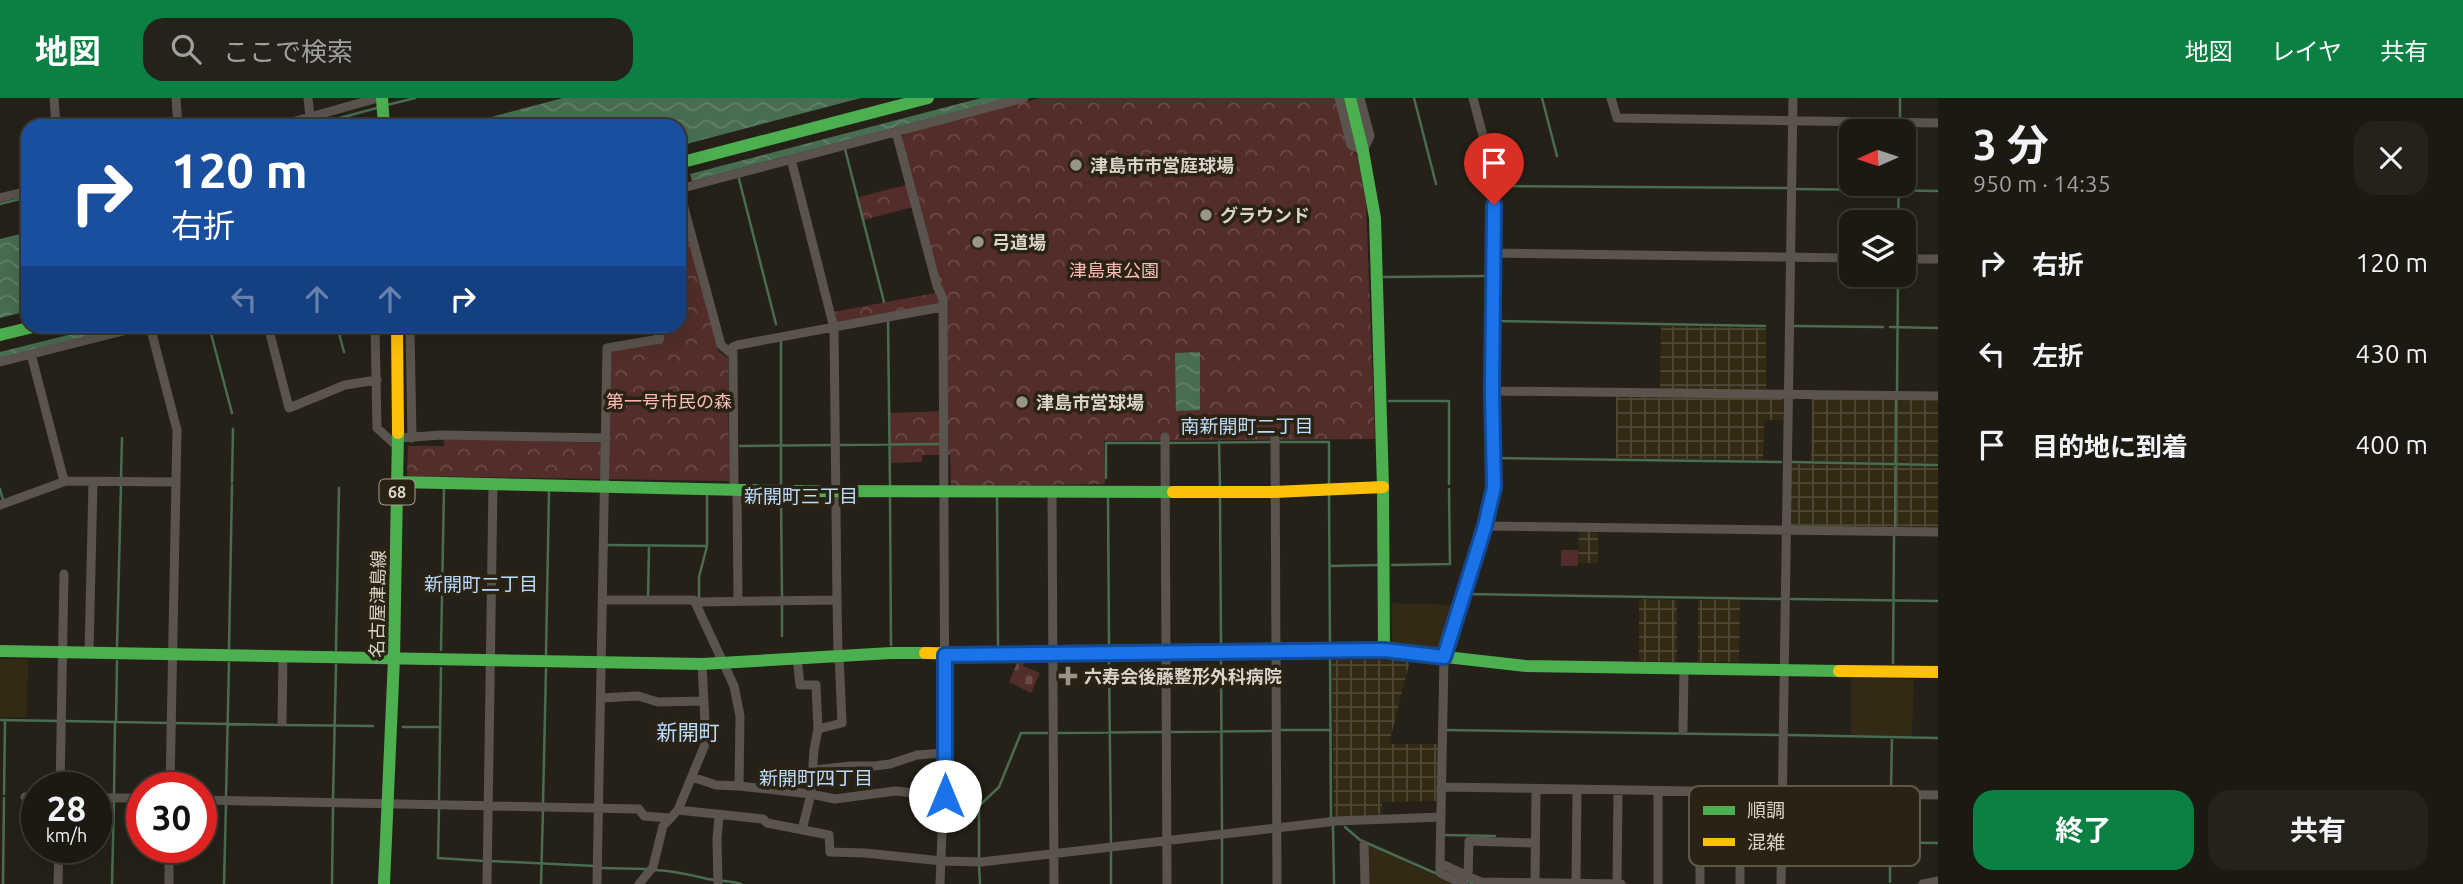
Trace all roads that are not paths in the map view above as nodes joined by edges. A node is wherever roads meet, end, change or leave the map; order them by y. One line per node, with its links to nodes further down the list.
1 (54, 98): 15 (street)
2 (176, 98): 16 (street)
3 (309, 98): 14 (street)
4 (380, 98): 13 (street); 18 (street)
5 (928, 98): 24 (street)
6 (1024, 98): 21 (street)
7 (1339, 98): 22 (street)
8 (1350, 98): 22 (street)
9 (1360, 98): 22 (street)
10 (1473, 98): 29 (street)
11 (1611, 98): 19 (street)
12 (1793, 98): 19 (street)
13 (361, 100): 14 (street)
14 (310, 117): 17 (street)
15 (56, 119)
16 (178, 119)
17 (303, 119)
18 (383, 119)
19 (1793, 121): 20 (street); 30 (street)
20 (1938, 123)
21 (896, 132): 23 (street); 34 (street)
22 (1363, 151): 61 (street)
23 (791, 159): 25 (street); 35 (street)
24 (686, 161)
25 (686, 187)
26 (21, 193): 27 (street)
27 (0, 198)
28 (686, 215): 46 (street)
29 (1494, 253): 30 (street); 49 (street)
30 (1790, 257): 31 (street); 50 (street)
31 (1839, 258)
32 (1916, 259): 33 (street)
33 (1938, 260)
34 (942, 307): 35 (street); 66 (street)
35 (834, 328): 46 (street); 65 (street)
36 (21, 330): 44 (street)
37 (115, 333): 45 (street)
38 (152, 333): 58 (street)
39 (270, 333): 48 (street)
40 (374, 333): 48 (street)
41 (397, 333): 55 (street, 名古屋津島線 / 68)
42 (410, 333): 55 (street)
43 (658, 333): 54 (street)
44 (0, 335)
45 (31, 354): 47 (street); 56 (street)
46 (733, 355): 63 (street)
47 (0, 362)
48 (377, 380): 55 (street)
49 (1492, 391): 50 (street); 70 (street)
50 (1788, 393): 51 (street); 71 (street)
51 (1938, 396)
52 (1275, 436): 68 (street)
53 (1165, 437): 67 (street)
54 (606, 438): 55 (street); 62 (street)
55 (403, 441): 59 (street, 名古屋津島線 / 68)
56 (66, 481): 57 (street); 69 (street)
57 (93, 482): 58 (street); 81 (street)
58 (176, 482): 84 (street)
59 (398, 482): 60 (street); 91 (street, 名古屋津島線 / 68)
60 (493, 484): 62 (street); 92 (street)
61 (1383, 487): 68 (street); 78 (street)
62 (605, 488): 63 (street); 74 (street)
63 (735, 490): 65 (street); 76 (street)
64 (1052, 490): 66 (street); 67 (street); 85 (street)
65 (835, 491): 66 (street); 75 (street)
66 (944, 491): 87 (street)
67 (1165, 491): 68 (street); 82 (street)
68 (1274, 492): 83 (street)
69 (0, 505)
70 (1485, 526): 71 (street); 90 (street)
71 (1786, 530): 72 (street); 97 (street)
72 (1938, 533)
73 (64, 574): 80 (street)
74 (603, 600): 77 (street); 93 (street)
75 (837, 600): 76 (street); 86 (street)
76 (738, 601): 77 (street)
77 (695, 602): 94 (street)
78 (1384, 650): 83 (street); 90 (street)
79 (0, 652): 80 (street)
80 (63, 652): 81 (street); 106 (street)
81 (89, 653): 84 (street)
82 (1167, 653): 83 (street); 85 (street); 131 (street)
83 (1276, 653): 129 (street)
84 (173, 654): 88 (street); 107 (street)
85 (1053, 654): 87 (street); 134 (street)
86 (839, 655): 87 (street); 89 (street); 102 (street)
87 (945, 655): 104 (street)
88 (284, 656): 91 (street); 101 (street)
89 (797, 657): 94 (street); 102 (street)
90 (1444, 657): 96 (street); 111 (street)
91 (394, 658): 92 (street); 122 (street, 名古屋津島線 / 68)
92 (491, 660): 93 (street); 123 (street)
93 (602, 663): 95 (street); 99 (street)
94 (723, 663): 95 (street); 109 (street)
95 (702, 664): 100 (street)
96 (1684, 668): 97 (street); 103 (street)
97 (1784, 670): 98 (street); 110 (street)
98 (1938, 672)
99 (601, 698): 100 (street); 124 (street)
100 (705, 701): 108 (street)
101 (282, 722)
102 (818, 729): 105 (street)
103 (1683, 730)
104 (945, 753): 105 (street); 120 (street)
105 (813, 770): 117 (street)
106 (60, 772)
107 (170, 772)
108 (692, 777): 109 (street); 125 (street)
109 (739, 786): 117 (street)
110 (1782, 786)
111 (1441, 787): 112 (street); 127 (street)
112 (1536, 789): 113 (street); 132 (street)
113 (1577, 790): 114 (street); 145 (street)
114 (1618, 791): 115 (street); 157 (street)
115 (1658, 792): 116 (street); 158 (street)
116 (1689, 793)
117 (811, 794): 120 (street); 130 (street)
118 (1920, 795): 119 (street)
119 (1938, 795)
120 (945, 796): 135 (street)
121 (217, 800): 122 (street)
122 (387, 803): 123 (street); 148 (street, 名古屋津島線 / 68)
123 (488, 805): 124 (street); 149 (street)
124 (599, 807): 128 (street); 150 (street)
125 (678, 810): 126 (street); 128 (street)
126 (719, 816): 130 (street); 143 (street)
127 (1441, 817): 129 (street); 141 (street)
128 (669, 818): 151 (street)
129 (1277, 828): 131 (street); 155 (street)
130 (802, 830): 135 (street)
131 (1167, 841): 134 (street); 154 (street)
132 (1535, 843): 141 (street); 144 (street)
133 (1364, 845): 156 (street)
134 (1054, 854): 135 (street); 153 (street)
135 (942, 861): 152 (street)
136 (59, 863): 146 (street)
137 (169, 863): 147 (street)
138 (1700, 866): 159 (street)
139 (1740, 866): 160 (street)
140 (1781, 866): 161 (street)
141 (1466, 880): 144 (street)
142 (1938, 881): 162 (street)
143 (718, 882)
144 (1535, 883): 145 (street)
145 (1576, 883): 157 (street)
146 (58, 884)
147 (169, 884)
148 (384, 884)
149 (487, 884)
150 (597, 884)
151 (639, 884)
152 (940, 884)
153 (1054, 884)
154 (1167, 884)
155 (1277, 884)
156 (1365, 884)
157 (1619, 884)
158 (1658, 884)
159 (1700, 884)
160 (1740, 884)
161 (1781, 884)
162 (1923, 884)

